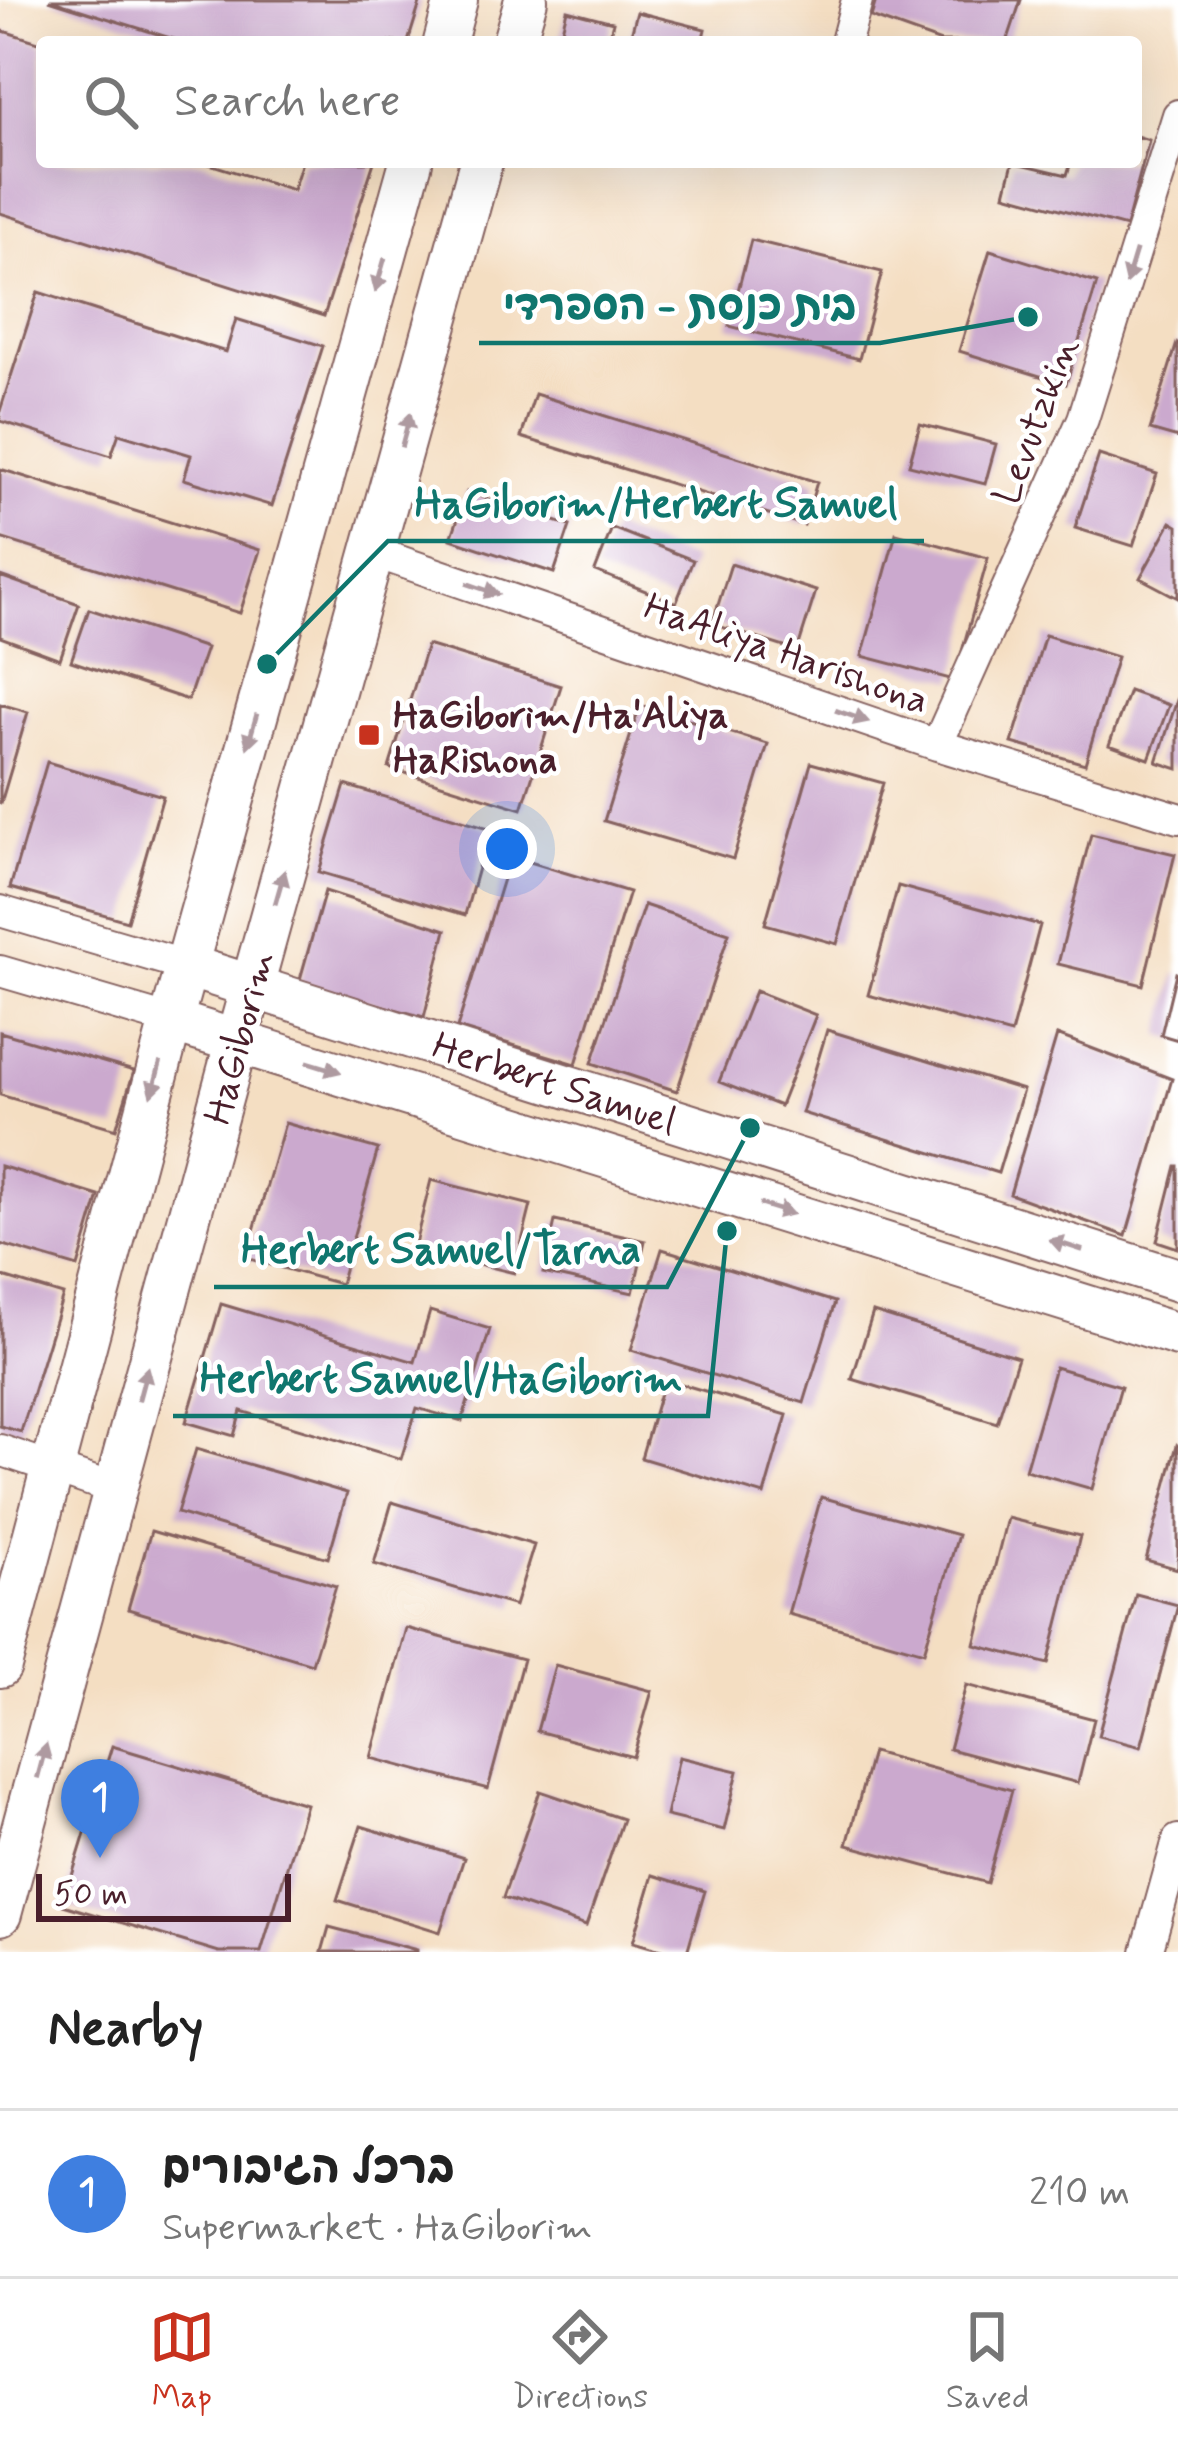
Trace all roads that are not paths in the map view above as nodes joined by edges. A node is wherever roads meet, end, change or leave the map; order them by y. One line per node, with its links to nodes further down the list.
1 (456, 0): 4 (street)
2 (526, 0): 5 (street)
3 (857, 0): 6 (street)
4 (447, 36)
5 (516, 36)
6 (848, 36)
7 (1178, 115): 11 (street, Levutzkin, one-way to 11)
8 (409, 168): 14 (street, HaGiborim, one-way to 14)
9 (479, 168): 10 (street, HaGiborim, one-way to 9)
10 (373, 552): 11 (street, HaAliya Harishona, one-way to 11); 16 (street, HaGiborim, one-way to 10)
11 (937, 745): 12 (street, HaAliya Harishona)
12 (1178, 818)
13 (0, 911): 14 (street, Herbert Samuel)
14 (187, 966): 16 (street, Herbert Samuel); 17 (street, HaGiborim)
15 (0, 971): 17 (street, Herbert Samuel)
16 (252, 986): 18 (street, HaGiborim); 19 (street, Herbert Samuel, one-way to 16)
17 (172, 1021): 18 (street, Herbert Samuel); 22 (street, HaGiborim, one-way to 22)
18 (237, 1040): 20 (street, Herbert Samuel, one-way to 20); 23 (street, HaGiborim, one-way to 18)
19 (1178, 1280)
20 (1178, 1335)
21 (0, 1450): 22 (street)
22 (53, 1468): 23 (street); 24 (street, HaGiborim)
23 (115, 1489): 26 (street, HaGiborim, one-way to 23)
24 (0, 1666)
25 (1178, 1840): 27 (street)
26 (0, 1914)
27 (1147, 1952)

